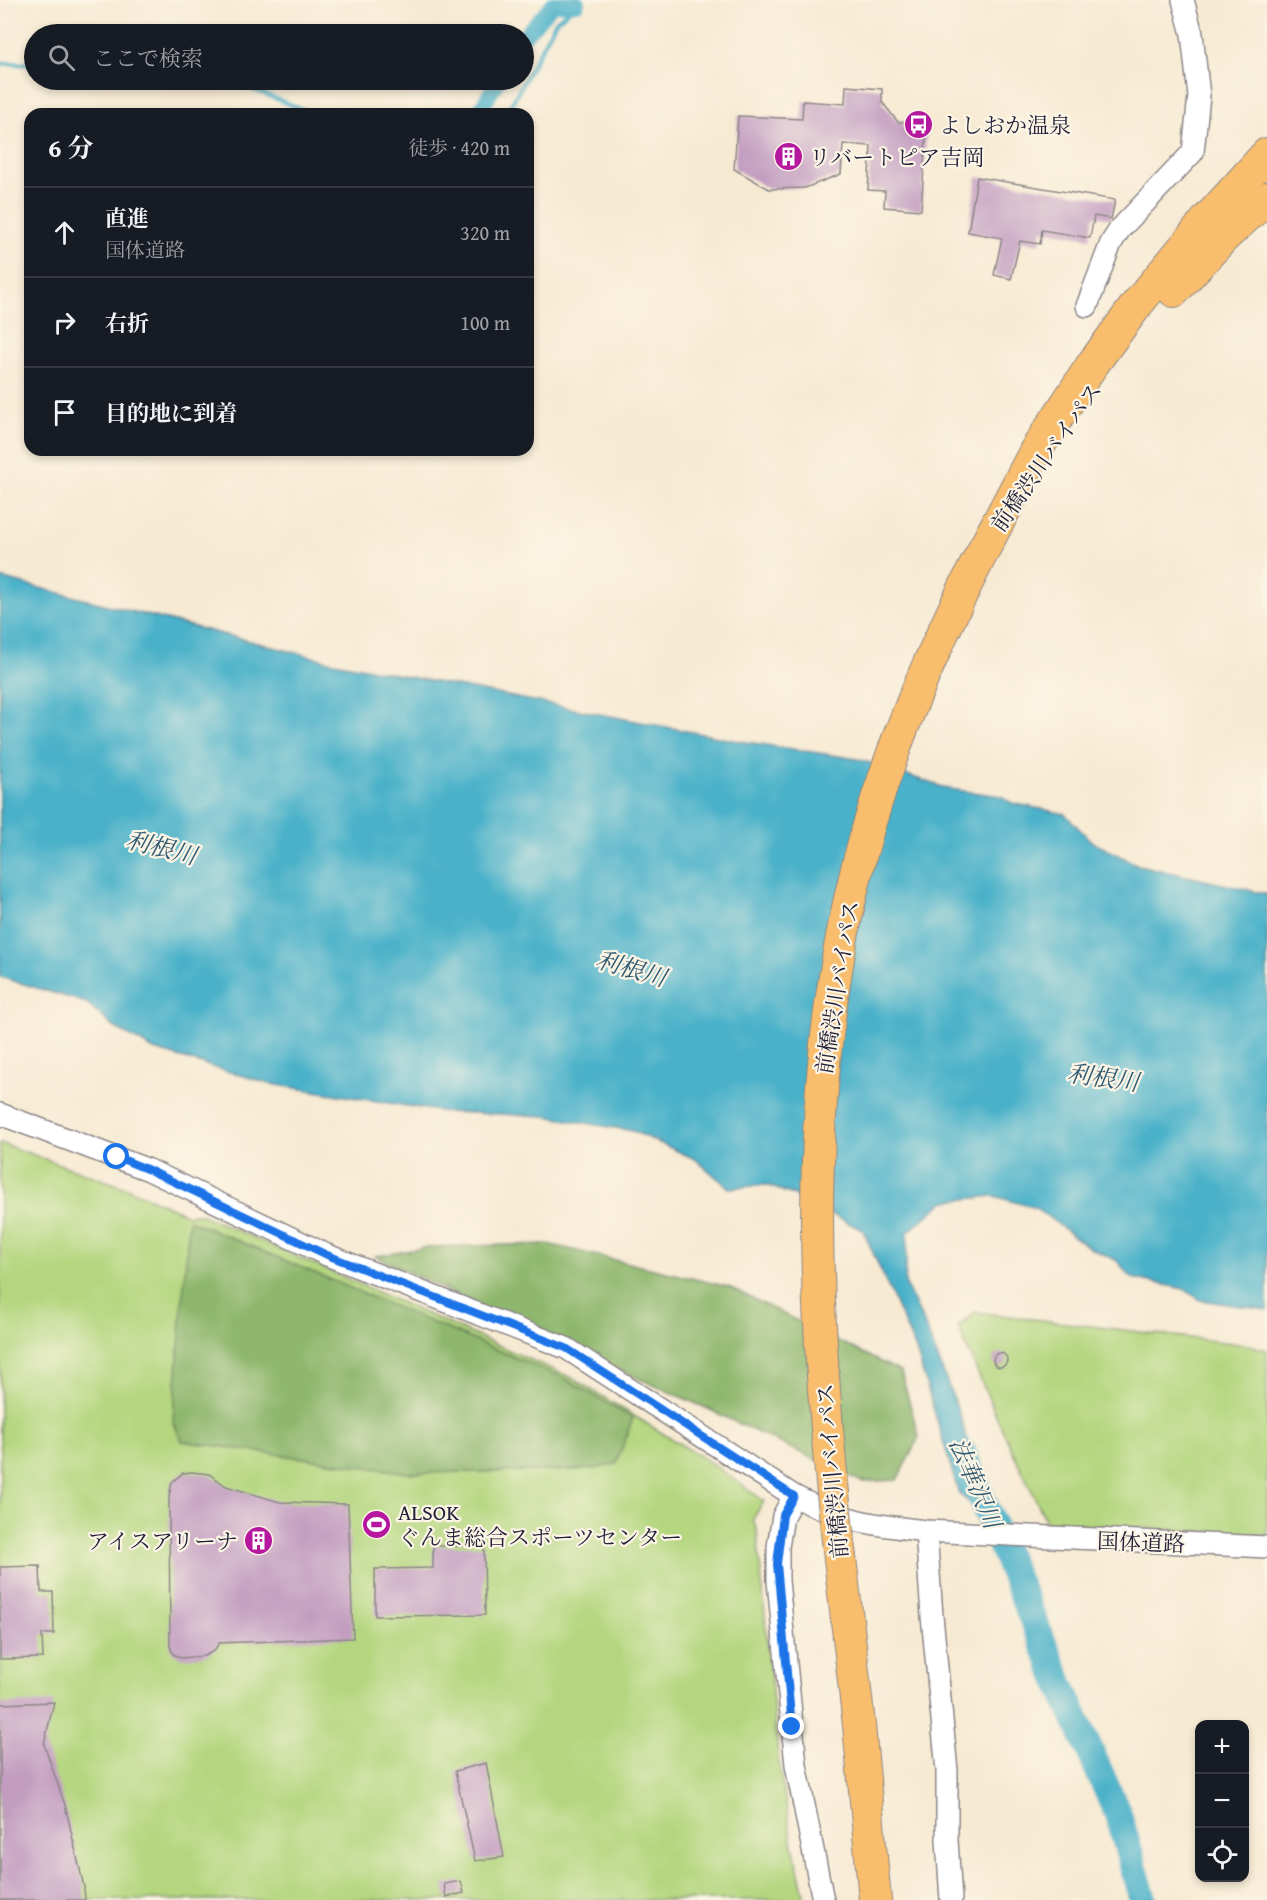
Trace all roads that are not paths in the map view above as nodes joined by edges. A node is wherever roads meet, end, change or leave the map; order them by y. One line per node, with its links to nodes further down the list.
1 (1183, 0): 5 (street)
2 (1267, 154): 4 (highway)
3 (1261, 206): 4 (highway, 前橋渋川バイパス)
4 (1149, 305): 11 (highway, 前橋渋川バイパス, bridge)
5 (1087, 306)
6 (0, 1114): 7 (street)
7 (794, 1496): 8 (street); 10 (street)
8 (926, 1531): 9 (street, 国体道路); 12 (street)
9 (1267, 1547)
10 (823, 1900)
11 (875, 1900)
12 (951, 1900)

